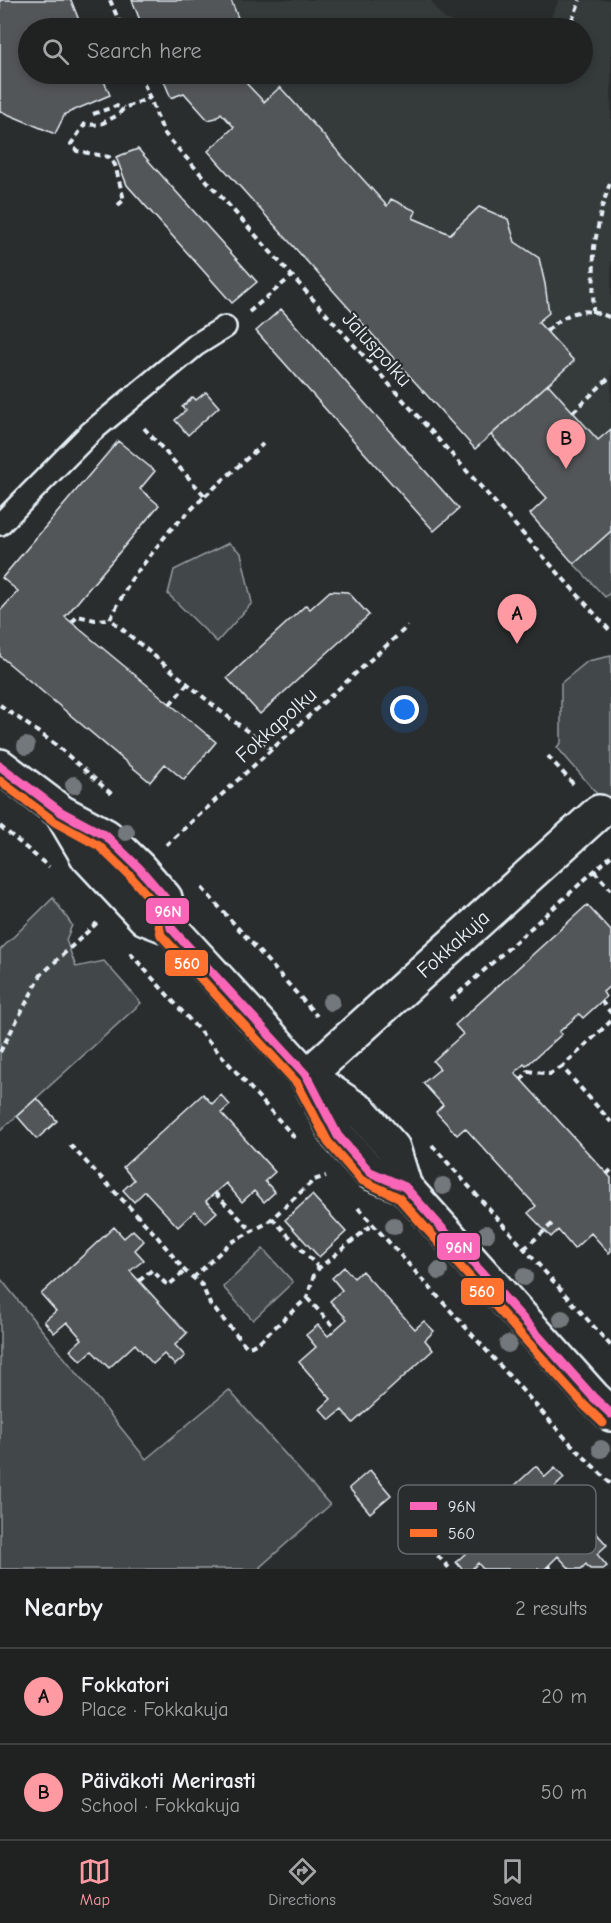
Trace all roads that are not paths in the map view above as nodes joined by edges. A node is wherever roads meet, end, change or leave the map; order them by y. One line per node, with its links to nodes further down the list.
1 (225, 327): 2 (lane)
2 (0, 524)
3 (0, 766): 5 (street)
4 (599, 812): 5 (street, Fokkakuja)
5 (307, 1076): 6 (street)
6 (611, 1414)

